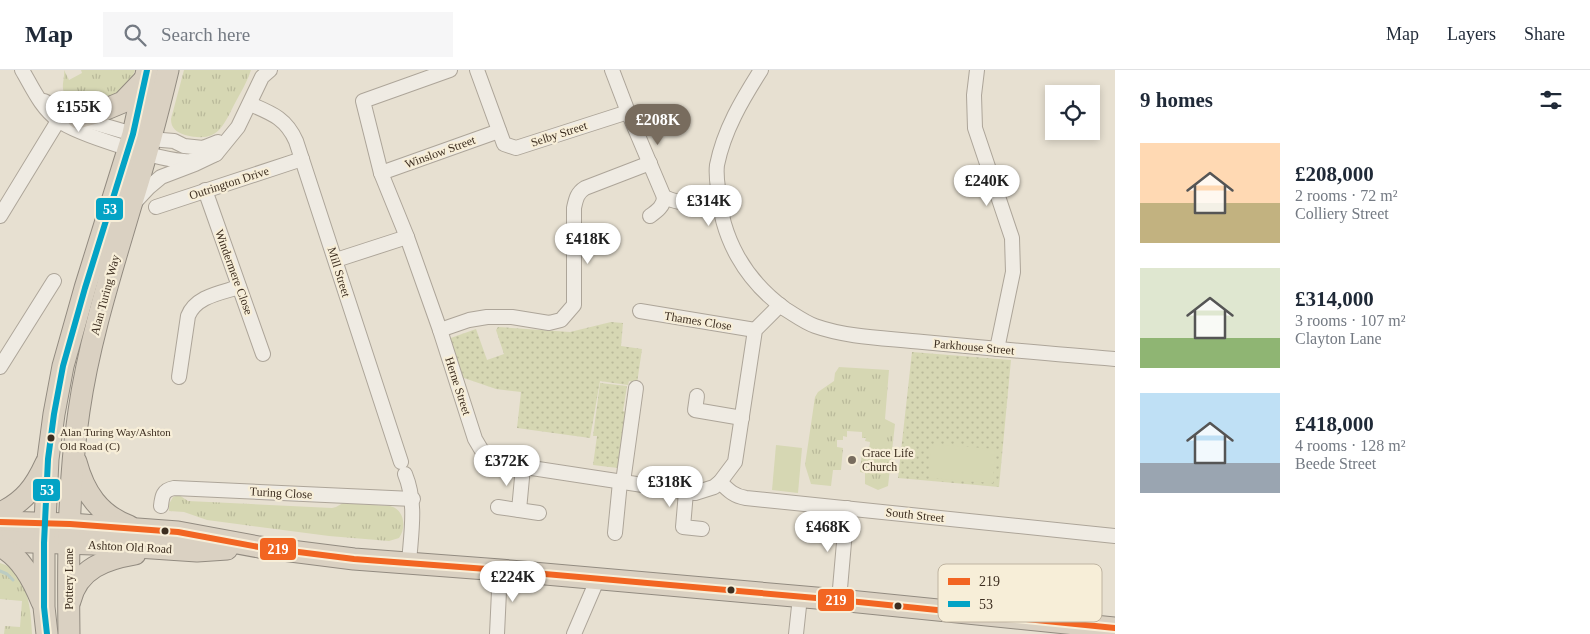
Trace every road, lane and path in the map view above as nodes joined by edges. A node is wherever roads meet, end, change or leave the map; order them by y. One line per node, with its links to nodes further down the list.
1 (22, 70): 11 (street)
2 (168, 70): 17 (highway, Alan Turing Way)
3 (270, 70): 12 (street)
4 (450, 70): 10 (street)
5 (476, 70): 15 (street)
6 (612, 70): 13 (street)
7 (761, 70): 24 (street, Parkhouse Street)
8 (977, 70): 37 (street)
9 (146, 74): 14 (highway); 17 (highway, Alan Turing Way)
10 (418, 75): 21 (street, Herne Street)
11 (39, 99): 14 (street); 14 (street)
12 (250, 104): 16 (street); 19 (street, Mill Street)
13 (628, 112): 15 (street, Selby Street); 20 (street)
14 (68, 119): 17 (street); 17 (street); 27 (street)
15 (499, 131): 21 (street, Winslow Street)
16 (229, 138): 17 (street); 18 (street)
17 (140, 143): 18 (street); 26 (highway, Alan Turing Way); 47 (highway, Alan Turing Way)
18 (216, 154): 26 (street)
19 (302, 159): 22 (street, Outrington Drive); 30 (street, Mill Street)
20 (650, 163): 23 (street); 35 (street)
21 (382, 173): 29 (street, Herne Street)
22 (205, 190): 25 (street, Outrington Drive); 32 (street, Windermere Close)
23 (664, 197): 24 (street); 28 (street)
24 (719, 201): 33 (street, Parkhouse Street)
25 (156, 207)
26 (130, 208): 39 (highway, Alan Turing Way)
27 (0, 216)
28 (650, 216)
29 (407, 237): 30 (street); 35 (street, Herne Street)
30 (336, 260): 52 (street, Mill Street)
31 (54, 280): 41 (street)
32 (239, 287): 38 (street, Windermere Close); 42 (street)
33 (780, 305): 36 (street); 37 (street, Parkhouse Street)
34 (640, 311): 36 (street, Thames Close)
35 (440, 330): 48 (street, Herne Street)
36 (755, 330): 45 (street, Herne Street)
37 (997, 350): 40 (street, Parkhouse Street)
38 (263, 354)
39 (90, 358): 46 (highway, Alan Turing Way); 63 (highway)
40 (1115, 359)
41 (0, 367)
42 (179, 377)
43 (636, 388): 49 (street)
44 (697, 396): 45 (street)
45 (742, 418): 50 (street, Herne Street)
46 (74, 450): 60 (highway); 63 (highway, Alan Turing Way)
47 (48, 459): 58 (highway); 63 (highway, Alan Turing Way)
48 (524, 467): 49 (street, Herne Street); 56 (street)
49 (622, 482): 51 (street, Herne Street); 62 (street)
50 (720, 482): 51 (street, Herne Street); 55 (street, South Street)
51 (686, 492): 61 (street)
52 (412, 499): 53 (street, Turing Close); 69 (street)
53 (161, 506)
54 (498, 507): 56 (street)
55 (847, 508): 64 (street, South Street); 73 (street)
56 (519, 510): 57 (street)
57 (539, 512)
58 (0, 513)
59 (0, 522): 63 (highway, Ashton Old Road)
60 (135, 529): 63 (highway, Ashton Old Road); 67 (highway, Ashton Old Road)
61 (702, 529)
62 (615, 533)
63 (57, 534): 65 (highway, Ashton Old Road); 68 (highway, Ashton Old Road); 74 (highway, Pottery Lane); 75 (highway, Pottery Lane); 80 (highway)
64 (1115, 536)
65 (0, 542)
66 (0, 546): 75 (highway)
67 (260, 547): 68 (highway, Ashton Old Road); 69 (highway, Ashton Old Road)
68 (160, 549): 74 (highway)
69 (409, 563): 70 (highway, Ashton Old Road)
70 (500, 570): 71 (highway, Ashton Old Road); 82 (street)
71 (598, 578): 72 (highway, Ashton Old Road); 83 (street)
72 (800, 597): 73 (highway, Ashton Old Road); 84 (street)
73 (839, 600): 76 (highway, Ashton Old Road)
74 (69, 605): 81 (highway, Pottery Lane)
75 (44, 607): 79 (highway, Pottery Lane)
76 (938, 610)
77 (1056, 622): 78 (highway, Ashton Old Road)
78 (1115, 628)
79 (47, 634)
80 (56, 634)
81 (69, 634)
82 (497, 634)
83 (574, 634)
84 (796, 634)

